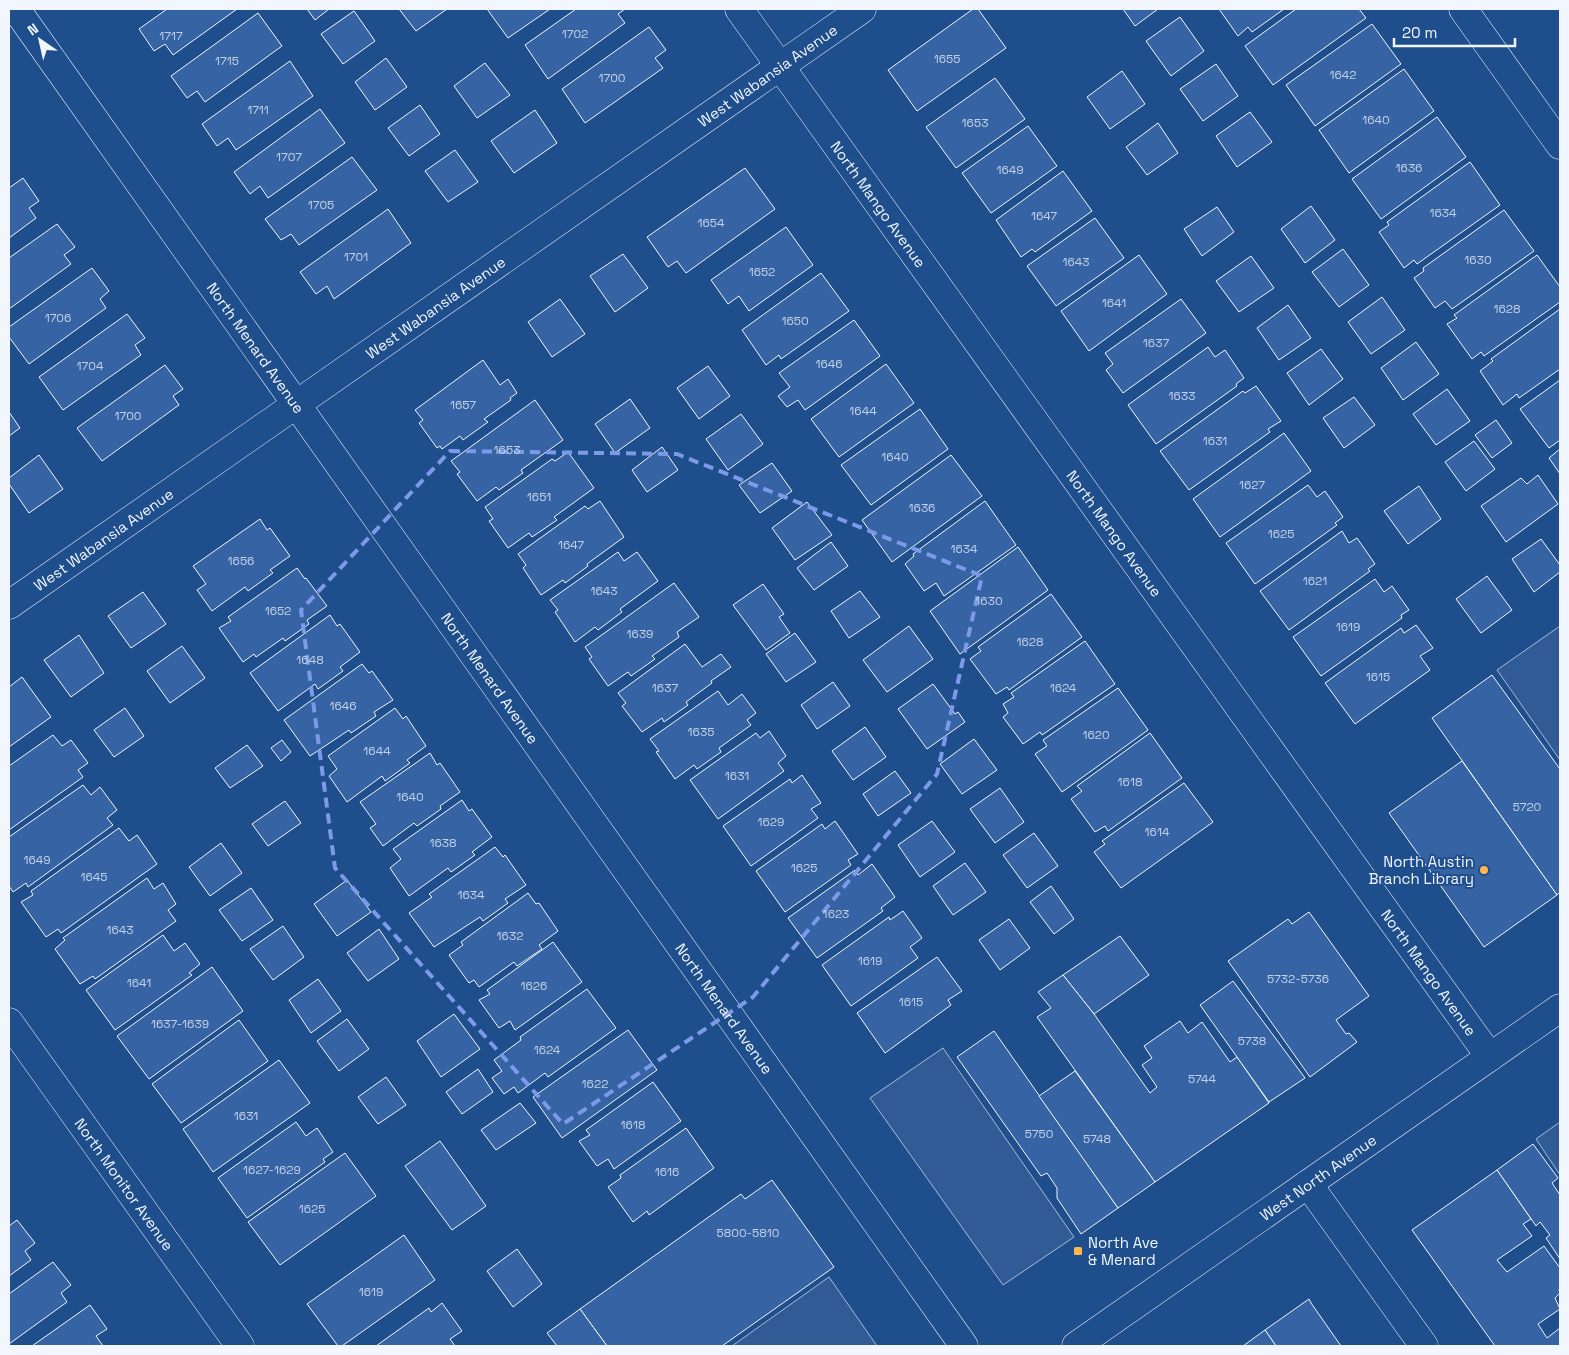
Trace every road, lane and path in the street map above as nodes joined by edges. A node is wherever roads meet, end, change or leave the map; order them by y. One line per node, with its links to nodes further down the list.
1 (16, 9): 7 (street, North Menard Avenue)
2 (739, 9): 5 (street, North Mango Avenue)
3 (862, 9): 5 (street, West Wabansia Avenue)
4 (1463, 9): 6 (street)
5 (780, 66): 7 (street, West Wabansia Avenue); 11 (street, North Mango Avenue)
6 (1560, 145)
7 (296, 404): 8 (street, West Wabansia Avenue); 14 (street, North Menard Avenue)
8 (9, 605)
9 (1560, 1008): 11 (street, West North Avenue)
10 (9, 1022): 13 (street, North Monitor Avenue)
11 (1490, 1057): 12 (street, West North Avenue)
12 (1308, 1184): 15 (street, West North Avenue); 16 (street)
13 (240, 1346)
14 (964, 1346)
15 (1076, 1346)
16 (1424, 1346)

